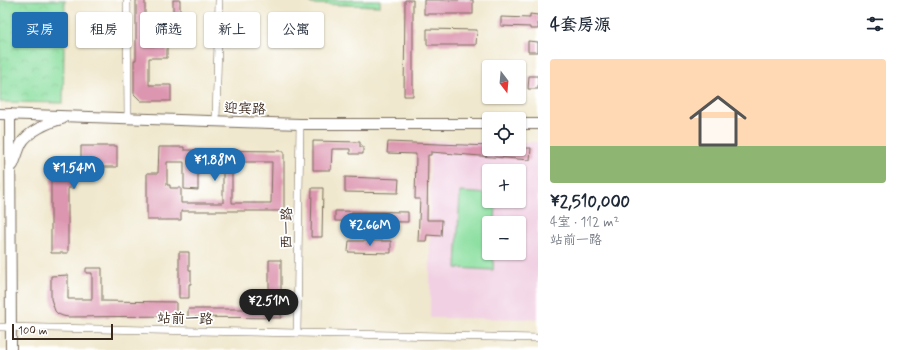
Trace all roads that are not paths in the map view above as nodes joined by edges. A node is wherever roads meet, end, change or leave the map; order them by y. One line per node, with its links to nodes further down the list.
1 (127, 0): 6 (street)
2 (219, 0): 7 (street)
3 (0, 114): 4 (main road, 迎宾路)
4 (10, 114): 5 (main road, 迎宾路); 12 (main road)
5 (74, 116): 6 (main road, 迎宾路); 12 (main road)
6 (128, 118): 7 (main road, 迎宾路)
7 (216, 121): 8 (main road, 迎宾路)
8 (300, 124): 9 (main road, 迎宾路); 15 (street, 西一路)
9 (482, 124)
10 (526, 124): 11 (main road)
11 (538, 124)
12 (10, 172): 14 (main road)
13 (0, 327): 14 (street, 站前一路)
14 (11, 327): 15 (street, 站前一路); 17 (main road)
15 (297, 333): 16 (street, 站前一路)
16 (538, 338)
17 (11, 350)

